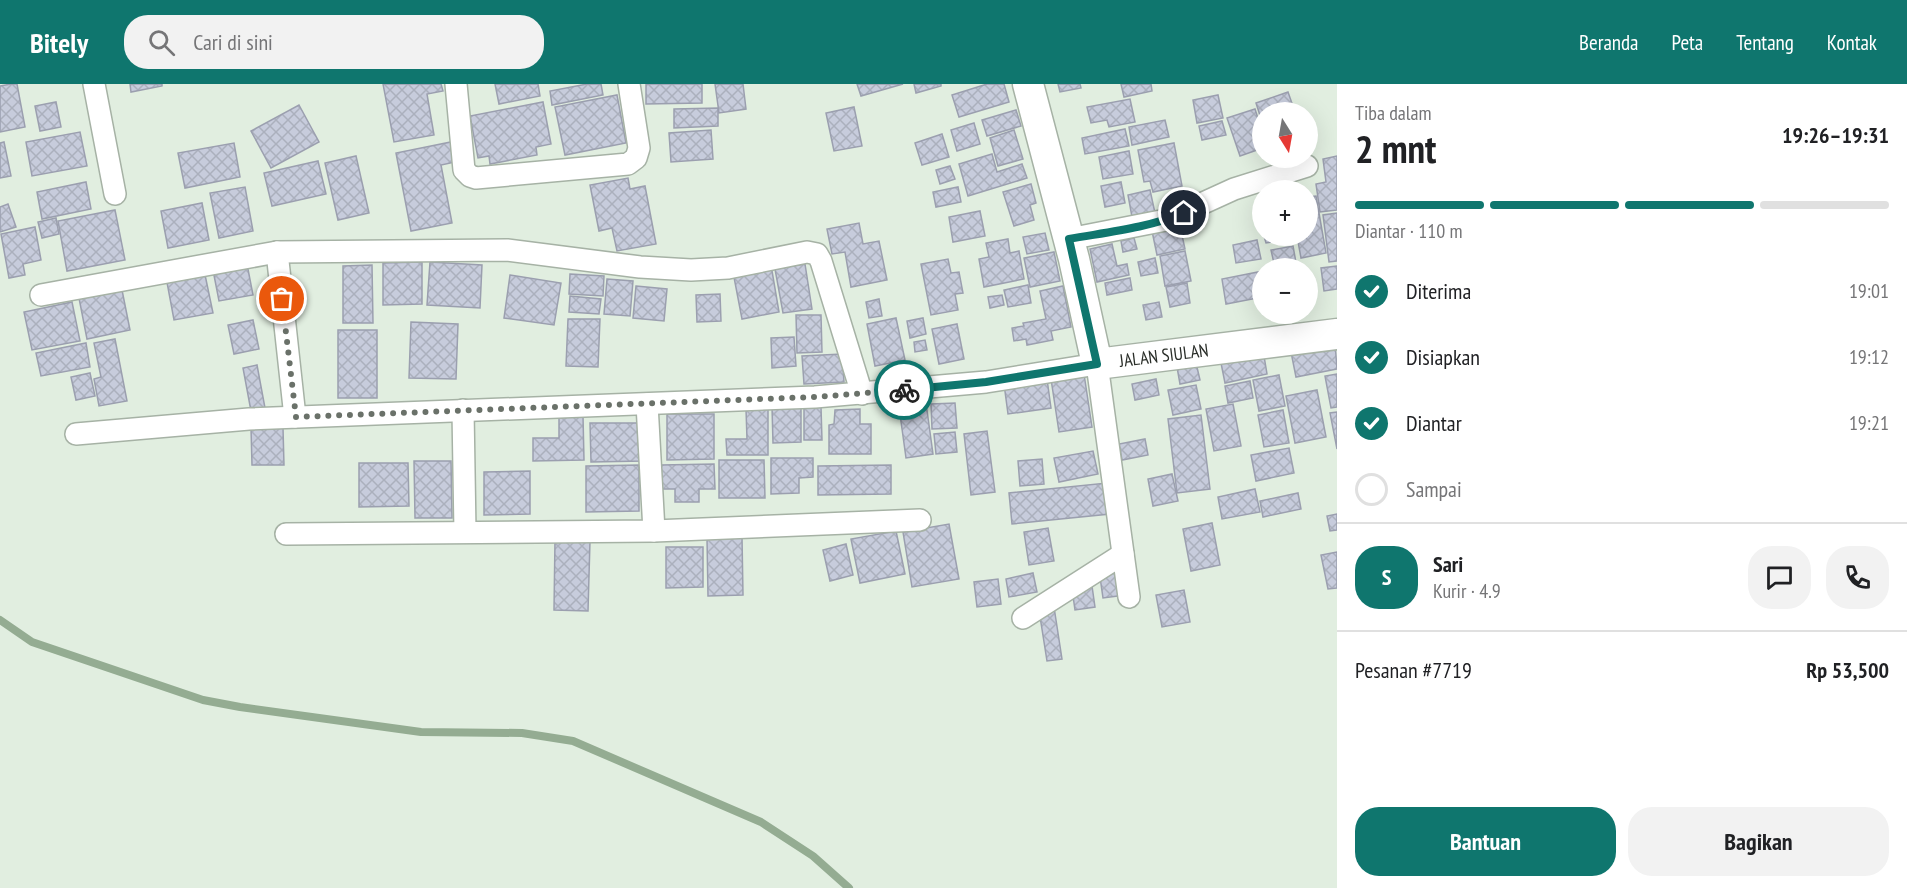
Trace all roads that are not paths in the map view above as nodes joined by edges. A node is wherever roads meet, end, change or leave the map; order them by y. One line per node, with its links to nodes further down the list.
1 (94, 84): 6 (street)
2 (456, 84): 3 (street)
3 (629, 84)
4 (1028, 84): 7 (street, JALAN SIULAN)
5 (1301, 168): 7 (street)
6 (114, 194)
7 (1069, 239): 11 (street, JALAN SIULAN)
8 (277, 252): 9 (street); 12 (street); 15 (street)
9 (41, 295)
10 (1337, 334): 11 (street, JALAN SIULAN)
11 (1097, 364): 12 (street); 21 (street)
12 (862, 394): 13 (street)
13 (647, 404): 14 (street); 18 (street)
14 (463, 410): 15 (street); 19 (street)
15 (296, 417): 16 (street)
16 (76, 434)
17 (920, 520): 18 (street)
18 (654, 531): 19 (street)
19 (465, 532): 20 (street)
20 (286, 534)
21 (1123, 554): 22 (street); 23 (street)
22 (1129, 597)
23 (1023, 618)

